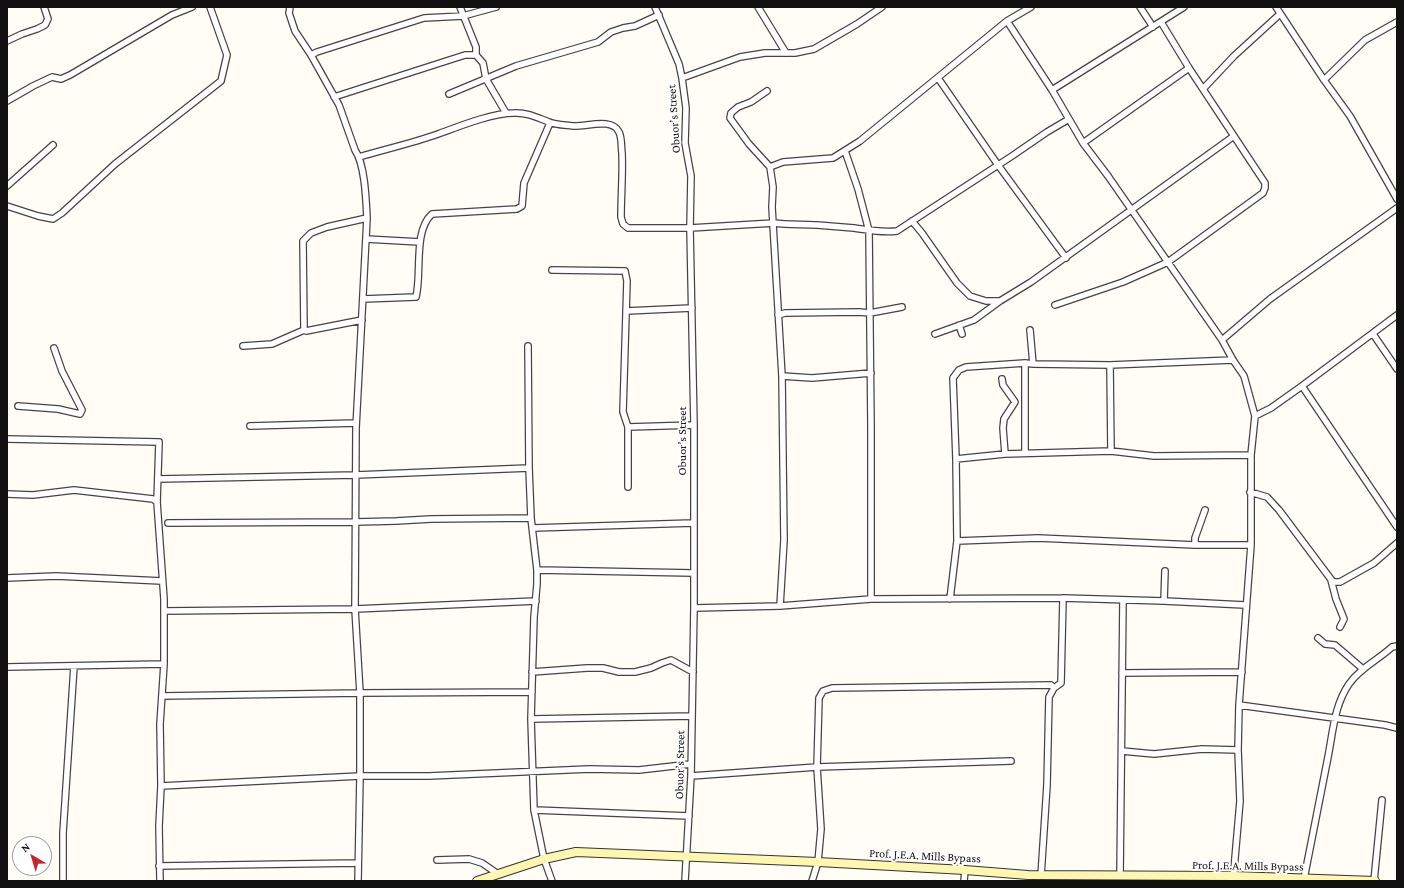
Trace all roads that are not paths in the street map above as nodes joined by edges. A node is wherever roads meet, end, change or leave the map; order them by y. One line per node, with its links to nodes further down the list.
1 (44, 7): 21 (street)
2 (192, 7): 35 (street)
3 (210, 7): 48 (street)
4 (290, 7): 23 (street)
5 (460, 7): 16 (street)
6 (496, 7): 16 (street)
7 (655, 7): 15 (street, Obuor’s Street)
8 (758, 7): 22 (street)
9 (882, 7): 22 (street)
10 (1031, 7): 17 (street)
11 (1140, 7): 20 (street)
12 (1184, 7): 18 (street)
13 (1276, 7): 14 (street)
14 (1280, 14): 29 (street); 30 (street)
15 (659, 15): 26 (street, Obuor’s Street); 28 (street)
16 (463, 16): 23 (street); 24 (street)
17 (1007, 21): 27 (street); 31 (street)
18 (1161, 22): 20 (street); 25 (street)
19 (1397, 22): 29 (street)
20 (1153, 26): 31 (street)
21 (7, 41)
22 (786, 53): 26 (street)
23 (311, 55): 34 (street)
24 (476, 55): 28 (street); 34 (street)
25 (1189, 68): 30 (street); 40 (street)
26 (682, 78): 54 (street, Obuor’s Street)
27 (938, 78): 42 (street); 44 (street)
28 (486, 79): 33 (street); 36 (street)
29 (1324, 80): 47 (street)
30 (1203, 89): 39 (street)
31 (1052, 90): 37 (street)
32 (767, 91): 45 (street)
33 (449, 94)
34 (334, 97): 43 (street)
35 (7, 101)
36 (506, 113): 38 (street); 43 (street)
37 (1069, 119): 40 (street); 44 (street)
38 (550, 123): 54 (street); 57 (street)
39 (1234, 136): 50 (street); 59 (street)
40 (1083, 143): 50 (street)
41 (52, 145): 46 (street)
42 (845, 151): 45 (street); 55 (street)
43 (359, 157): 51 (street)
44 (998, 165): 52 (street); 58 (street)
45 (770, 167): 53 (street)
46 (7, 186)
47 (1397, 199)
48 (7, 206)
49 (1397, 208): 77 (street)
50 (1131, 211): 58 (street); 59 (street)
51 (367, 218): 56 (street); 72 (street)
52 (912, 221): 55 (street); 62 (street)
53 (774, 223): 54 (street); 55 (street); 68 (street)
54 (690, 228): 65 (street, Obuor’s Street)
55 (869, 231): 67 (street)
56 (366, 239): 57 (street); 61 (street)
57 (420, 242): 61 (street)
58 (1066, 258): 62 (street)
59 (1168, 262): 63 (street); 77 (street)
60 (552, 270): 66 (street)
61 (363, 299): 70 (street)
62 (1000, 301): 71 (street)
63 (1055, 305)
64 (902, 306): 67 (street)
65 (692, 308): 66 (street); 93 (street, Obuor’s Street)
66 (626, 311): 95 (street)
67 (870, 313): 68 (street); 86 (street)
68 (778, 315): 87 (street)
69 (1397, 316): 76 (street)
70 (362, 320): 72 (street); 92 (street)
71 (959, 325): 74 (street); 75 (street)
72 (304, 330): 78 (street)
73 (1030, 330): 83 (street)
74 (935, 334)
75 (962, 334)
76 (1373, 334): 85 (street); 89 (street)
77 (1222, 340): 81 (street)
78 (243, 346)
79 (528, 346): 102 (street)
80 (54, 348): 90 (street)
81 (1233, 360): 84 (street); 91 (street)
82 (1025, 363): 83 (street); 98 (street); 101 (street)
83 (1033, 364): 84 (street)
84 (1110, 365): 97 (street)
85 (1397, 369)
86 (871, 373): 87 (street); 128 (street)
87 (782, 376): 132 (street)
88 (1002, 379): 99 (street)
89 (1302, 386): 91 (street); 114 (street)
90 (18, 406)
91 (1255, 416): 100 (street)
92 (356, 423): 94 (street); 103 (street)
93 (694, 425): 95 (street); 113 (street, Obuor’s Street)
94 (250, 426)
95 (628, 427): 105 (street)
96 (7, 439): 104 (street)
97 (1111, 451): 98 (street); 100 (street)
98 (1025, 453): 99 (street)
99 (1005, 454): 101 (street)
100 (1251, 455): 106 (street)
101 (956, 459): 116 (street)
102 (529, 468): 103 (street); 110 (street)
103 (356, 475): 104 (street); 111 (street)
104 (158, 478): 108 (street)
105 (628, 488)
106 (1250, 492): 119 (street); 124 (street)
107 (7, 494): 108 (street)
108 (157, 502): 125 (street)
109 (1205, 510): 118 (street)
110 (531, 518): 111 (street); 115 (street)
111 (356, 522): 112 (street); 135 (street)
112 (168, 523)
113 (693, 523): 115 (street); 122 (street, Obuor’s Street)
114 (1397, 527)
115 (533, 528): 120 (street)
116 (957, 540): 118 (street); 127 (street)
117 (1397, 543): 124 (street)
118 (1195, 545): 119 (street)
119 (1251, 545): 133 (street)
120 (537, 570): 122 (street); 130 (street)
121 (1165, 571): 131 (street)
122 (693, 573): 134 (street, Obuor’s Street)
123 (7, 578): 125 (street)
124 (1331, 580): 137 (street)
125 (162, 581): 136 (street)
126 (1063, 598): 127 (street); 129 (street); 148 (street)
127 (950, 599): 128 (street)
128 (871, 600): 132 (street)
129 (1123, 600): 131 (street); 147 (street)
130 (536, 601): 135 (street); 144 (street)
131 (1164, 601): 133 (street)
132 (780, 606): 134 (street)
133 (1245, 606): 146 (street)
134 (694, 608): 145 (street, Obuor’s Street)
135 (355, 609): 136 (street); 150 (street)
136 (164, 611): 140 (street)
137 (1340, 627)
138 (1318, 638): 143 (street)
139 (1397, 646): 143 (street)
140 (164, 664): 141 (street); 151 (street)
141 (74, 666): 142 (street); 185 (street)
142 (7, 667)
143 (1363, 669): 154 (street)
144 (532, 672): 145 (street); 149 (street)
145 (693, 672): 153 (street, Obuor’s Street)
146 (1242, 672): 147 (street); 152 (street)
147 (1122, 673): 158 (street)
148 (1054, 688): 161 (street); 177 (street)
149 (532, 692): 150 (street); 155 (street)
150 (360, 693): 151 (street); 163 (street)
151 (162, 696): 165 (street)
152 (1239, 705): 154 (street); 157 (street)
153 (692, 716): 155 (street); 160 (street, Obuor’s Street)
154 (1335, 718): 156 (street); 182 (street)
155 (531, 719): 162 (street)
156 (1397, 728)
157 (1238, 750): 158 (street); 181 (street)
158 (1122, 751): 178 (street)
159 (1011, 761): 161 (street)
160 (691, 764): 162 (street); 164 (street, Obuor’s Street)
161 (817, 767): 164 (street); 172 (street)
162 (532, 772): 163 (street); 167 (street)
163 (360, 776): 165 (street); 173 (street)
164 (691, 776): 168 (street, Obuor’s Street)
165 (161, 786): 174 (street)
166 (1382, 800): 192 (street)
167 (534, 810): 168 (street); 170 (street)
168 (689, 816): 169 (street, Obuor’s Street)
169 (687, 857): 170 (street, Prof. J.E.A. Mills Bypass); 172 (street, Prof. J.E.A. Mills Bypass); 189 (street, Obuor’s Street)
170 (544, 859): 176 (street, Prof. J.E.A. Mills Bypass); 188 (street)
171 (437, 860): 176 (street)
172 (818, 862): 175 (street, Prof. J.E.A. Mills Bypass); 190 (street)
173 (358, 863): 174 (street); 187 (street)
174 (159, 866): 186 (street)
175 (965, 870): 179 (street, Prof. J.E.A. Mills Bypass); 191 (street)
176 (498, 874): 183 (street, Prof. J.E.A. Mills Bypass)
177 (1041, 876): 179 (street, Prof. J.E.A. Mills Bypass); 180 (street, Prof. J.E.A. Mills Bypass)
178 (1120, 876): 180 (street, Prof. J.E.A. Mills Bypass); 181 (street, Prof. J.E.A. Mills Bypass)
179 (1028, 878)
180 (1075, 878)
181 (1234, 878): 182 (street, Prof. J.E.A. Mills Bypass)
182 (1304, 879): 184 (street, Prof. J.E.A. Mills Bypass)
183 (481, 880)
184 (1318, 880): 192 (street, Prof. J.E.A. Mills Bypass)
185 (63, 881)
186 (160, 881)
187 (358, 881)
188 (552, 881)
189 (685, 881)
190 (812, 881)
191 (964, 881)
192 (1375, 881)

